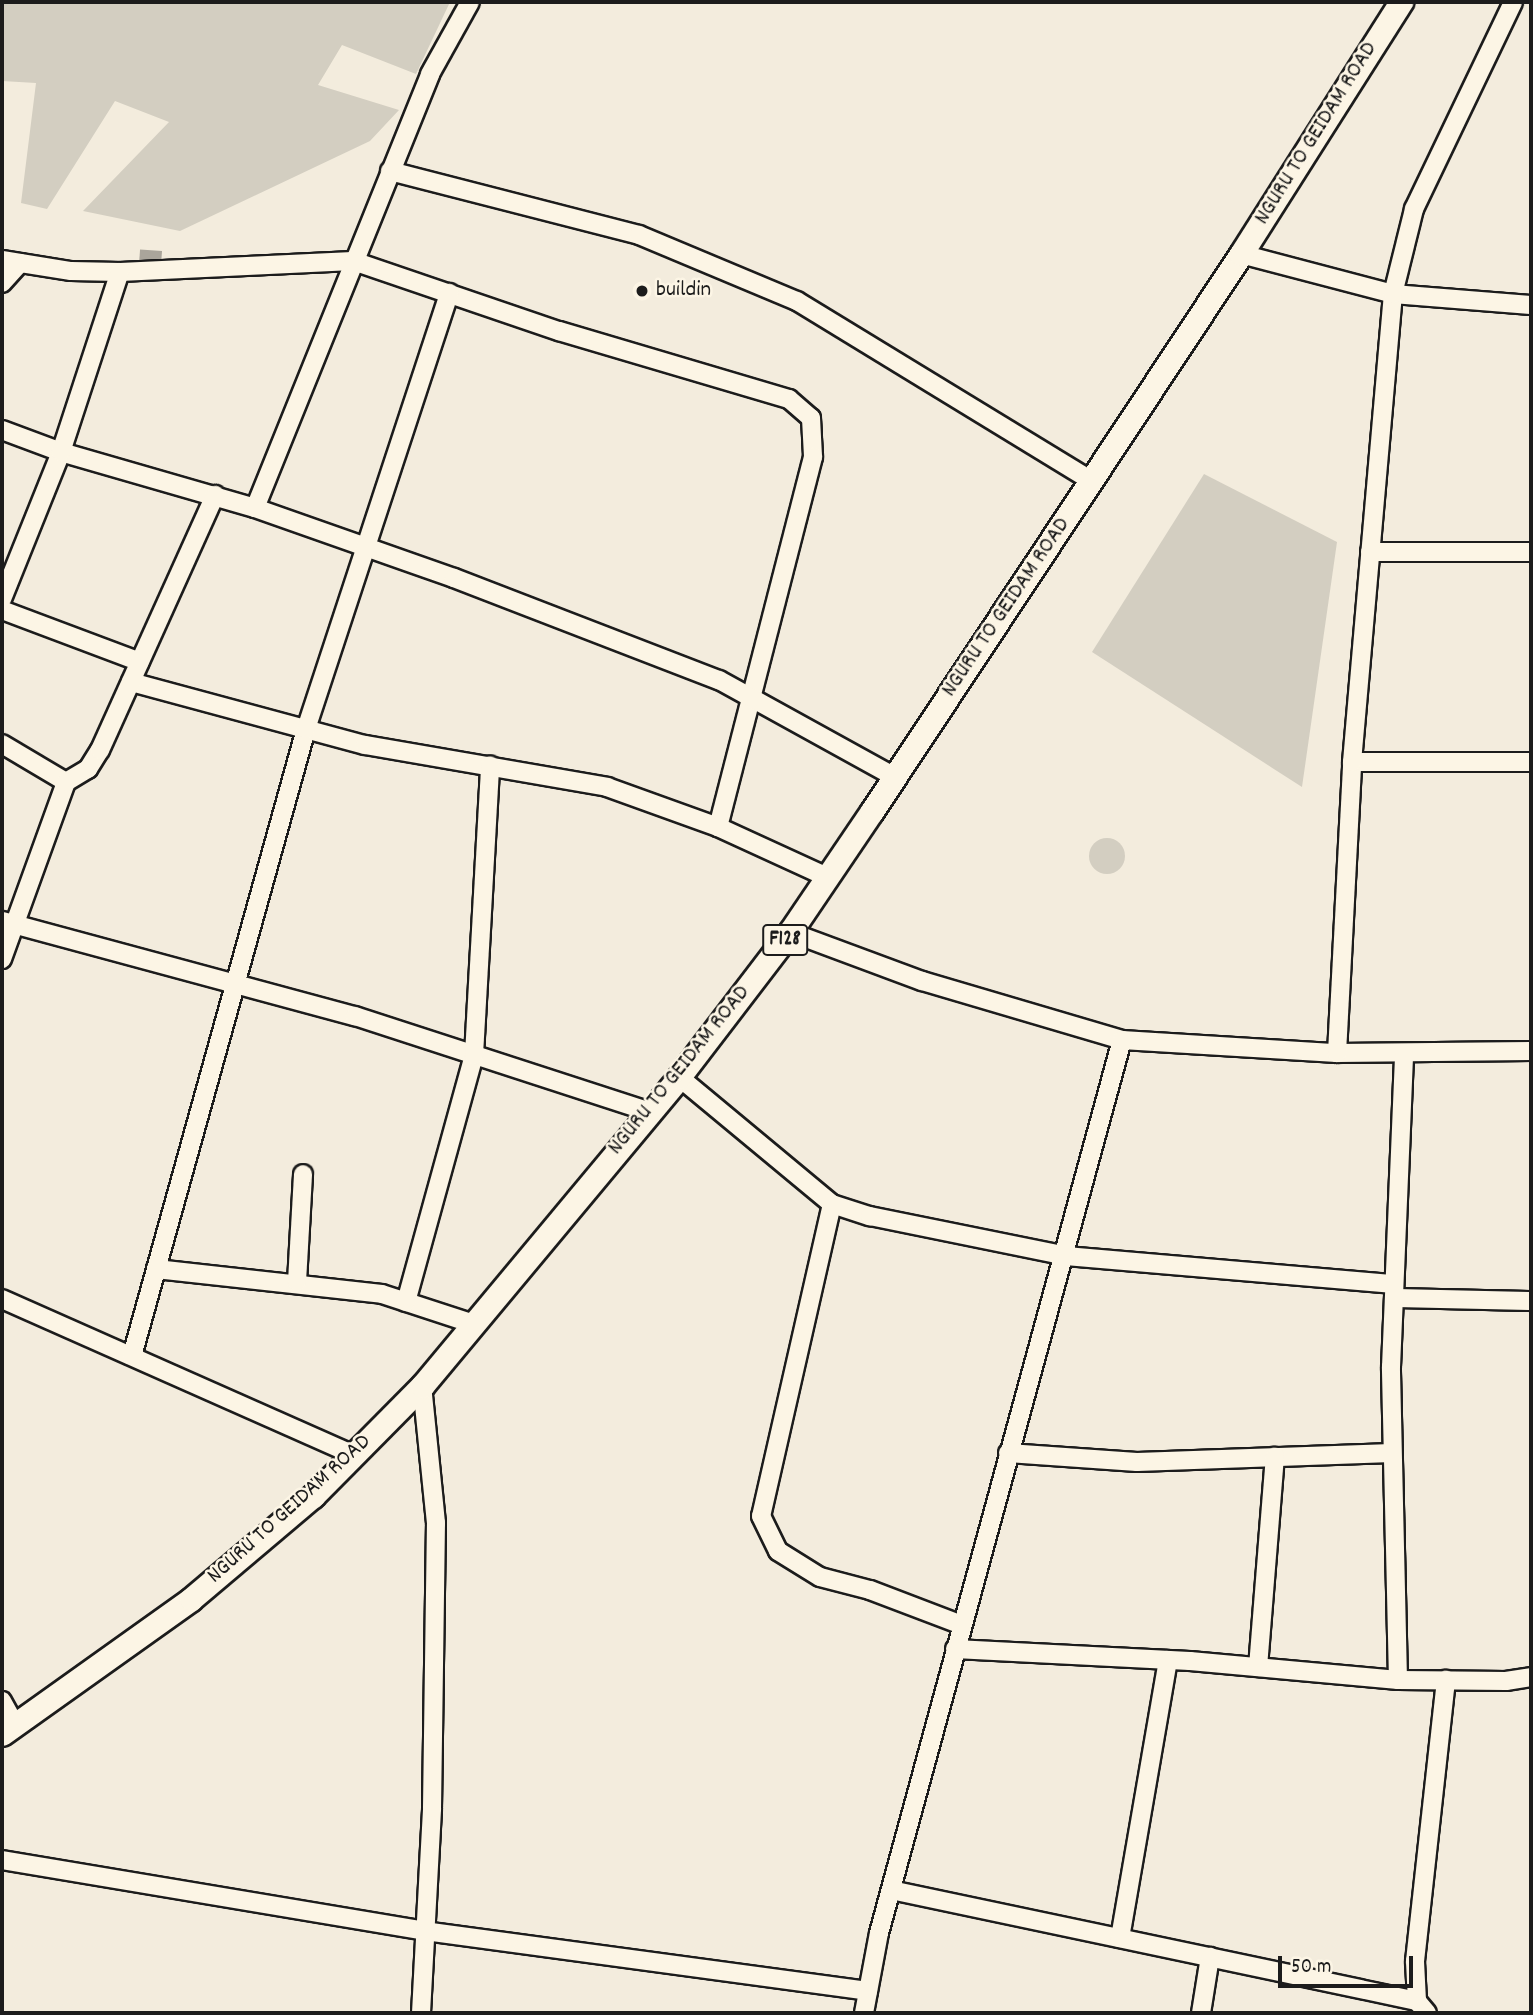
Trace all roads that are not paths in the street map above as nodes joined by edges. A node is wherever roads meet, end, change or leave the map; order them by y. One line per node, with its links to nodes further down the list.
1 (470, 2): 4 (street)
2 (1401, 2): 5 (main road, NGURU TO GEIDAM ROAD / F128)
3 (1513, 2): 12 (street)
4 (390, 171): 7 (street); 16 (street)
5 (1241, 254): 12 (street); 16 (main road, NGURU TO GEIDAM ROAD / F128)
6 (2, 260): 8 (street)
7 (353, 261): 9 (street); 11 (street); 18 (street)
8 (20, 263): 9 (street); 10 (street)
9 (120, 272): 15 (street)
10 (2, 283)
11 (449, 293): 19 (street); 26 (street)
12 (1393, 294): 13 (street); 20 (street)
13 (1531, 305)
14 (2, 430): 15 (street)
15 (61, 452): 17 (street); 22 (street)
16 (1092, 481): 32 (main road, NGURU TO GEIDAM ROAD / F128)
17 (215, 495): 18 (street); 24 (street)
18 (255, 508): 19 (street)
19 (365, 547): 26 (street); 27 (street)
20 (1370, 552): 21 (street); 29 (street)
21 (1531, 552)
22 (2, 598)
23 (2, 610): 24 (street)
24 (140, 662): 25 (street)
25 (131, 682): 27 (street); 33 (street)
26 (750, 697): 32 (street); 34 (street)
27 (306, 729): 31 (street); 39 (street)
28 (2, 744): 33 (street)
29 (1352, 762): 30 (street); 42 (street)
30 (1531, 762)
31 (490, 765): 34 (street); 44 (street)
32 (895, 777): 35 (main road, NGURU TO GEIDAM ROAD / F128)
33 (66, 782): 36 (street)
34 (718, 827): 35 (street)
35 (827, 877): 37 (main road, NGURU TO GEIDAM ROAD / F128)
36 (7, 922): 38 (street); 39 (street)
37 (790, 932): 40 (street); 45 (main road, NGURU TO GEIDAM ROAD / F128)
38 (2, 959)
39 (233, 983): 44 (street); 50 (street)
40 (1122, 1041): 42 (street); 49 (street)
41 (1531, 1051): 43 (street)
42 (1338, 1053): 43 (street)
43 (1405, 1054): 52 (street)
44 (474, 1055): 46 (street); 55 (street)
45 (679, 1077): 46 (main road, NGURU TO GEIDAM ROAD / F128); 48 (street)
46 (650, 1112): 56 (main road, NGURU TO GEIDAM ROAD / F128)
47 (303, 1174): 51 (street)
48 (832, 1204): 49 (street); 63 (street)
49 (1066, 1256): 52 (street); 59 (street)
50 (156, 1269): 51 (street); 57 (street)
51 (297, 1282): 55 (street)
52 (1394, 1291): 54 (street); 60 (street)
53 (2, 1298): 57 (street)
54 (1531, 1301)
55 (406, 1302): 56 (street)
56 (474, 1324): 58 (main road, NGURU TO GEIDAM ROAD / F128)
57 (132, 1356): 61 (street)
58 (422, 1386): 61 (main road, NGURU TO GEIDAM ROAD / F128); 74 (street)
59 (1008, 1453): 62 (street); 63 (street)
60 (1392, 1453): 62 (street); 68 (street)
61 (354, 1455): 71 (main road, NGURU TO GEIDAM ROAD / F128)
62 (1275, 1457): 66 (street)
63 (962, 1625): 64 (street)
64 (955, 1649): 65 (street); 73 (street)
65 (1168, 1660): 66 (street); 75 (street)
66 (1258, 1667): 68 (street)
67 (1531, 1677): 69 (street)
68 (1398, 1680): 69 (street)
69 (1446, 1680): 78 (street)
70 (2, 1701): 71 (street)
71 (8, 1729)
72 (2, 1860): 74 (street)
73 (891, 1891): 75 (street); 77 (street)
74 (425, 1931): 77 (street); 79 (street)
75 (1120, 1938): 76 (street)
76 (1210, 1957): 78 (street); 81 (street)
77 (868, 1991): 80 (street)
78 (1422, 2007)
79 (421, 2013)
80 (864, 2013)
81 (1201, 2013)

